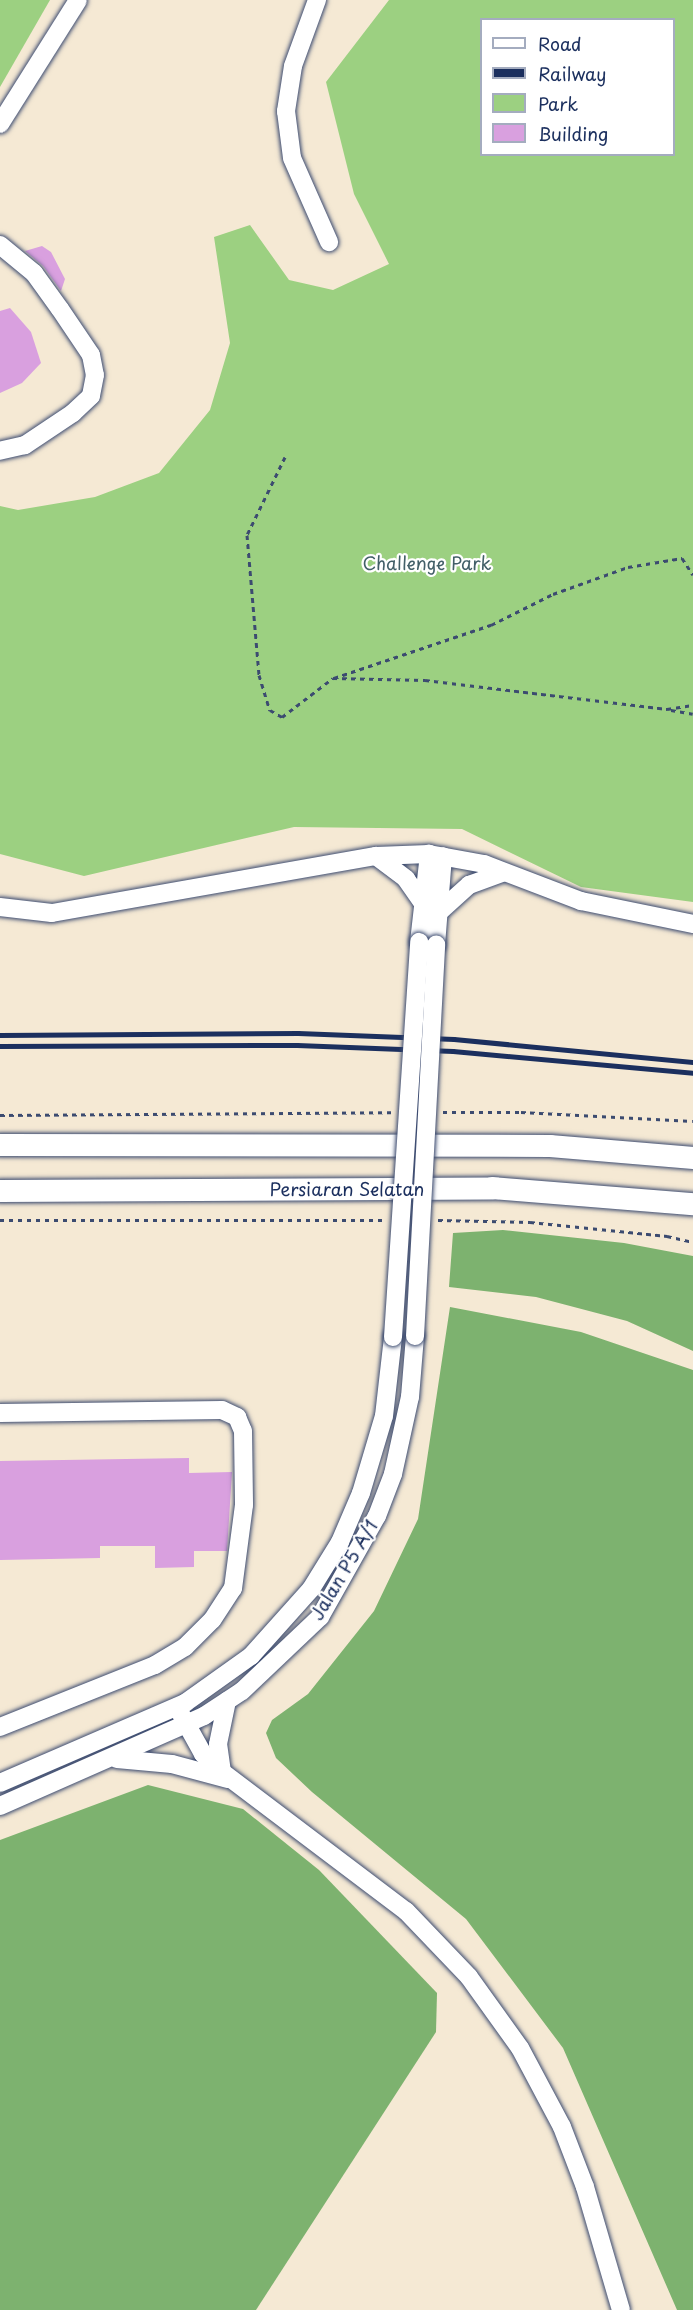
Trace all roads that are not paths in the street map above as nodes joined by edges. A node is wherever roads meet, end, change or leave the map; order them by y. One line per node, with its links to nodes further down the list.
1 (78, 0): 3 (street)
2 (317, 0): 4 (street)
3 (0, 124)
4 (329, 242)
5 (0, 245): 6 (street)
6 (0, 451)
7 (436, 855): 8 (street); 9 (street); 11 (street)
8 (376, 856): 10 (street); 11 (street)
9 (504, 872): 11 (street); 12 (street)
10 (0, 907)
11 (431, 909): 13 (street)
12 (693, 924)
13 (428, 943): 19 (street, Jalan P5 A/1, bridge); 20 (street, Jalan P5 A/1, bridge)
14 (0, 1145): 15 (main road)
15 (693, 1158)
16 (0, 1191): 17 (main road, Persiaran Selatan)
17 (693, 1204)
18 (0, 1413): 22 (street)
19 (227, 1701): 21 (street, Jalan P5 A/1); 24 (street)
20 (177, 1707): 21 (street); 25 (street, Jalan P5 A/1)
21 (186, 1726): 23 (street, Jalan P5 A/1); 24 (street)
22 (0, 1727)
23 (113, 1759): 24 (street); 26 (street, Jalan P5 A/1)
24 (226, 1776): 27 (street)
25 (0, 1783)
26 (0, 1806)
27 (621, 2310)

